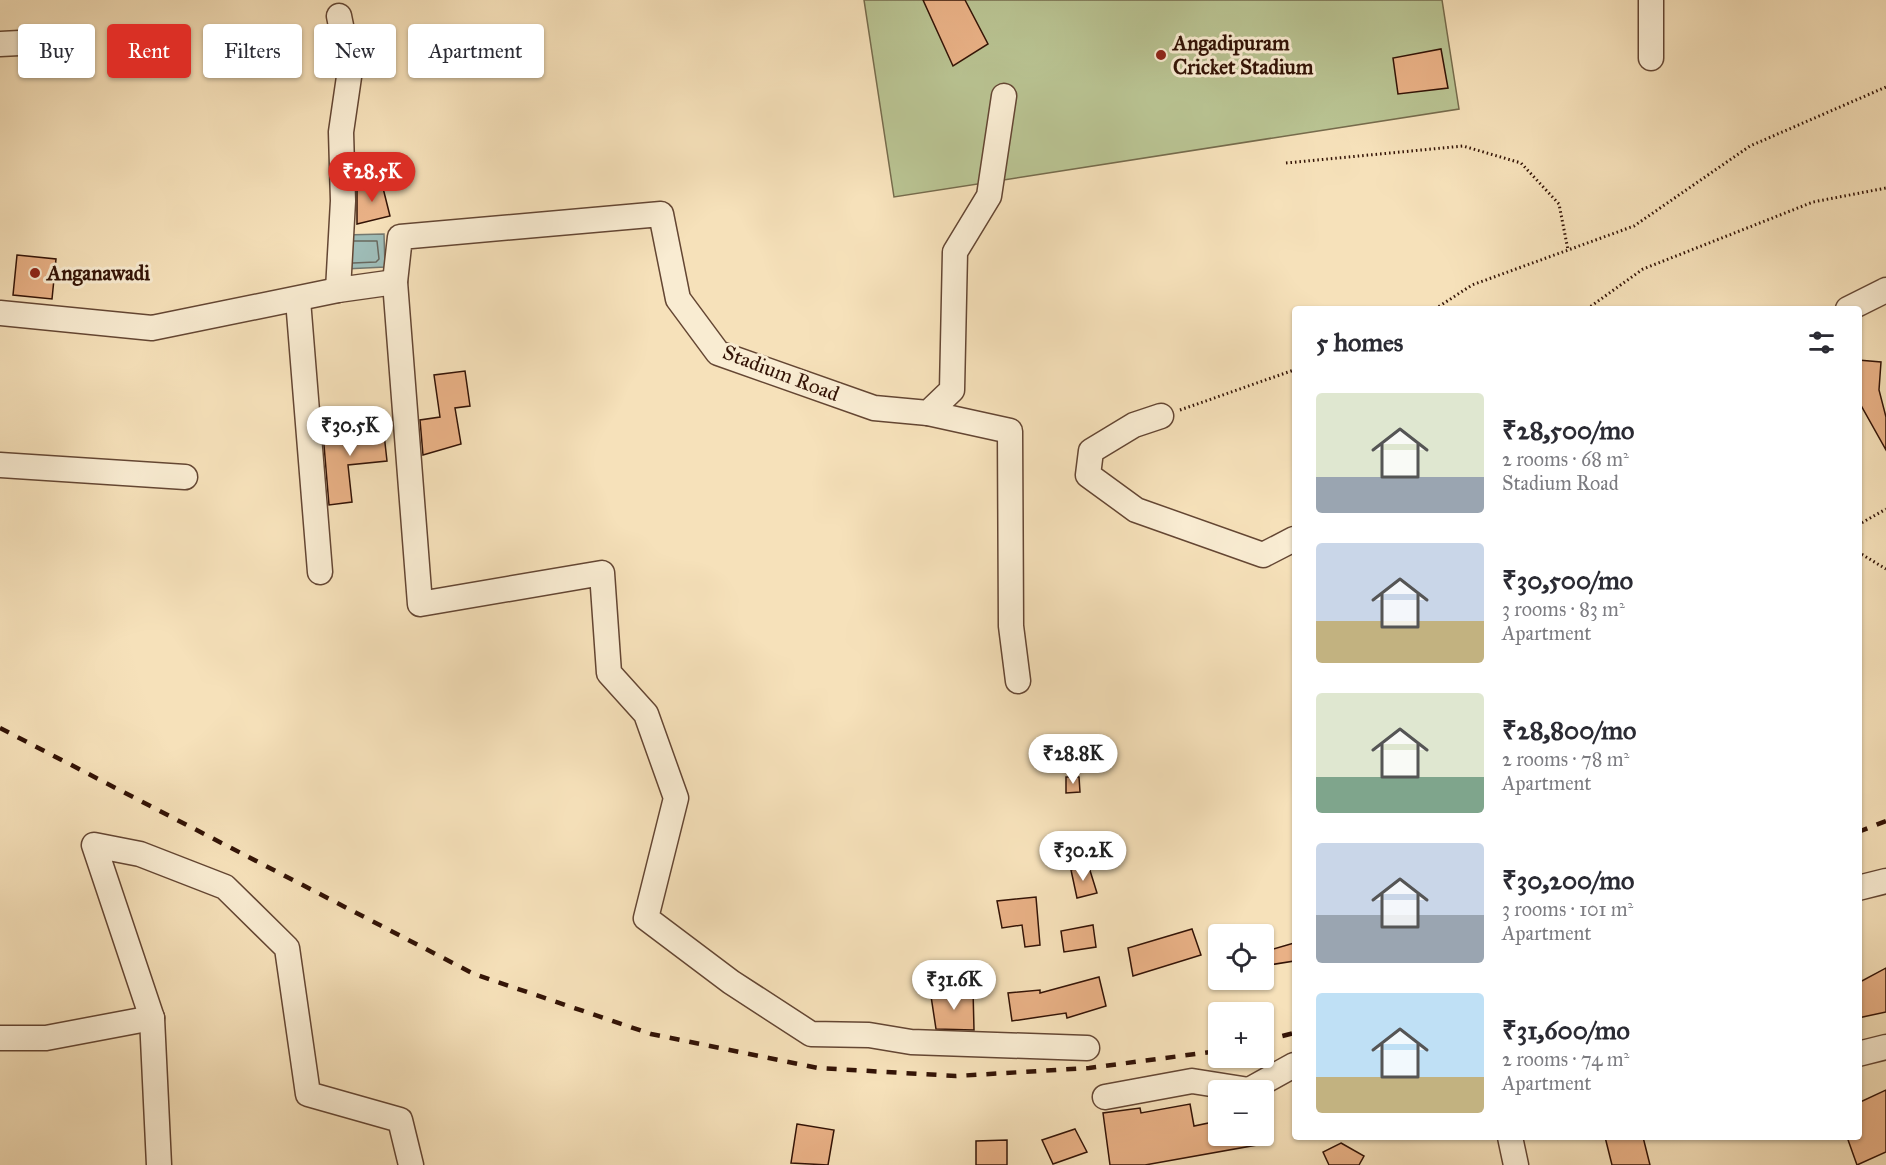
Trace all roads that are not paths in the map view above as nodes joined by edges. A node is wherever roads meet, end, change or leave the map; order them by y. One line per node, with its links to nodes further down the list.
1 (1651, 0): 5 (street)
2 (339, 16): 8 (street)
3 (18, 43): 4 (street)
4 (0, 44)
5 (1651, 58)
6 (1004, 96): 13 (street)
7 (395, 282): 8 (street); 13 (street, Stadium Road); 25 (street)
8 (338, 290): 10 (street)
9 (1886, 291): 11 (street)
10 (298, 300): 12 (street); 18 (street)
11 (1854, 306)
12 (0, 313)
13 (928, 413): 19 (street)
14 (1161, 417): 17 (street)
15 (0, 465): 16 (street)
16 (185, 477)
17 (1292, 540)
18 (320, 572)
19 (1018, 681)
20 (1886, 881): 21 (street)
21 (1862, 887)
22 (152, 1018): 23 (street); 32 (street); 33 (street)
23 (0, 1038)
24 (1886, 1047): 26 (street)
25 (1087, 1048)
26 (1862, 1053)
27 (1292, 1066): 28 (street)
28 (1267, 1080)
29 (1208, 1084): 30 (street)
30 (1105, 1097)
31 (1511, 1140): 34 (street)
32 (159, 1165)
33 (411, 1165)
34 (1516, 1165)

